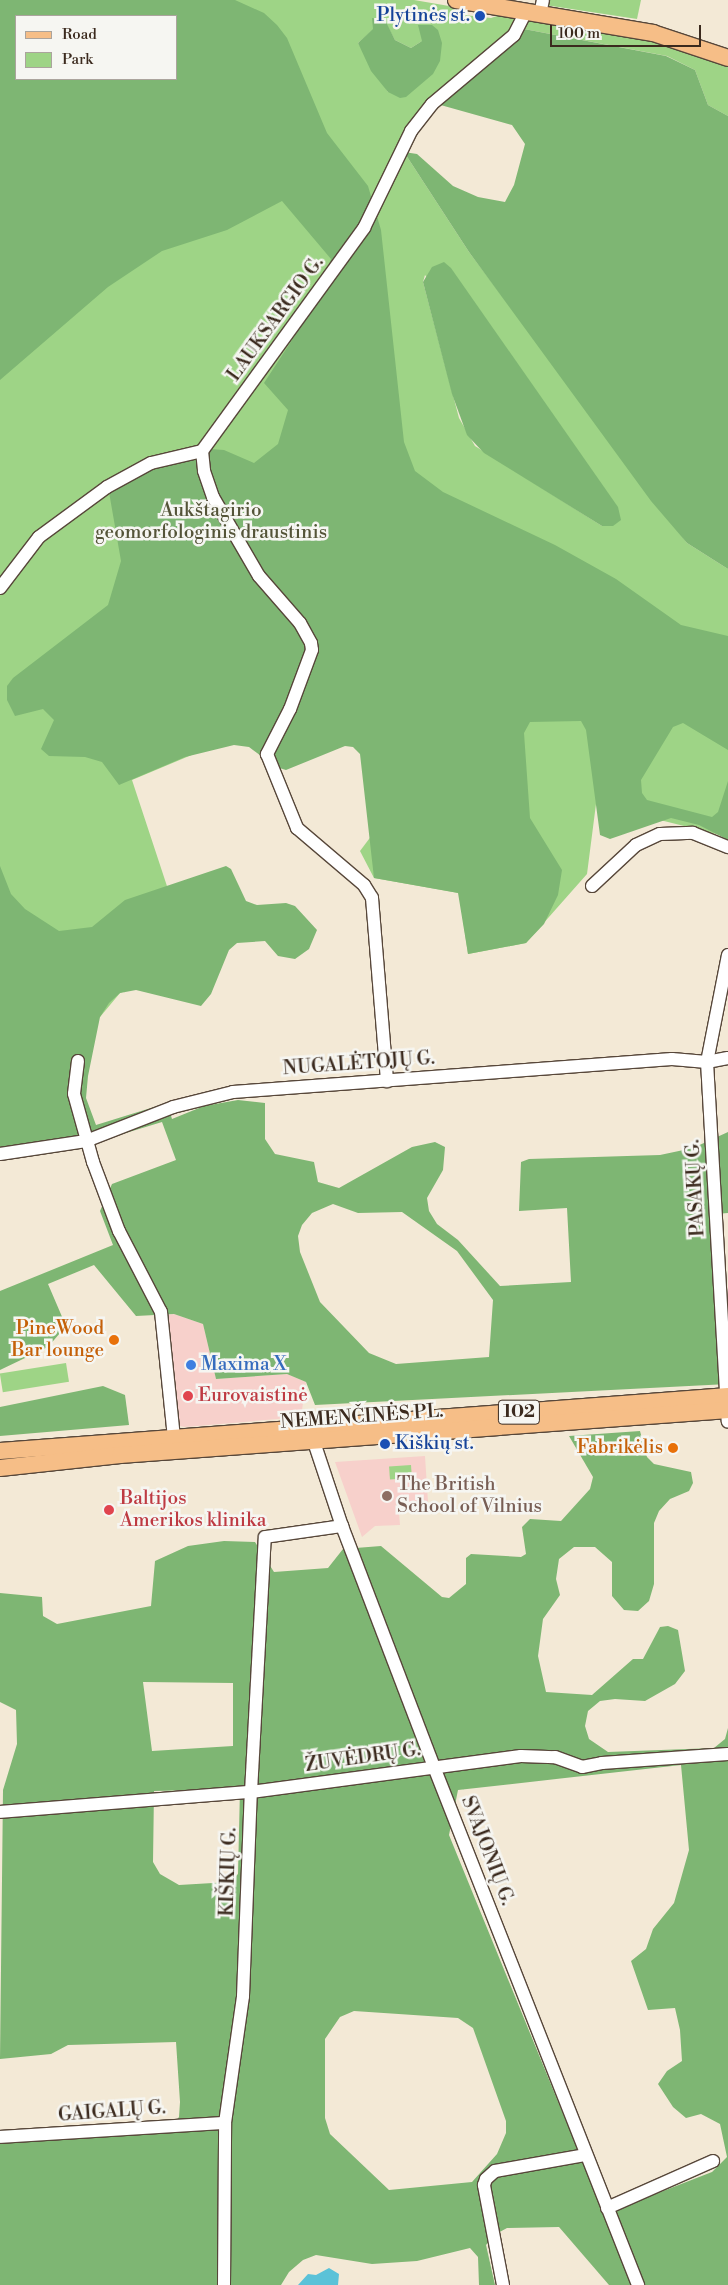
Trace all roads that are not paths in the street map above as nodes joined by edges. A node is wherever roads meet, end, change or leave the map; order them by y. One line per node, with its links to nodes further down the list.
1 (456, 0): 2 (main road)
2 (537, 8): 3 (main road); 4 (street, LAUKSARGIO G.)
3 (728, 58)
4 (202, 451): 5 (street); 12 (street)
5 (0, 588)
6 (728, 847): 7 (street)
7 (592, 886)
8 (728, 955): 11 (street, PASAKŲ G.)
9 (728, 1058): 11 (street, NUGALĖTOJŲ G.)
10 (78, 1061): 13 (street)
11 (708, 1062): 12 (street, NUGALĖTOJŲ G.); 15 (street, PASAKŲ G.)
12 (387, 1081): 13 (street, NUGALĖTOJŲ G.)
13 (86, 1141): 14 (street, NUGALĖTOJŲ G.); 18 (street)
14 (0, 1154)
15 (728, 1403): 16 (street, PASAKŲ G.); 17 (main road, NEMENČINĖS PL. / 102)
16 (728, 1421)
17 (311, 1434): 18 (main road, NEMENČINĖS PL. / 102); 20 (main road, NEMENČINĖS PL. / 102); 21 (street, SVAJONIŲ G.)
18 (174, 1438): 19 (main road, NEMENČINĖS PL. / 102)
19 (0, 1451)
20 (0, 1468)
21 (342, 1526): 23 (street, SVAJONIŲ G.); 24 (street, KIŠKIŲ G.)
22 (728, 1754): 23 (street, ŽUVĖDRŲ G.)
23 (434, 1766): 24 (street, ŽUVĖDRŲ G.); 28 (street, SVAJONIŲ G.)
24 (250, 1792): 25 (street, ŽUVĖDRŲ G.); 26 (street, KIŠKIŲ G.)
25 (0, 1812)
26 (226, 2124): 27 (street, GAIGALŲ G.); 31 (street, KIŠKIŲ G.)
27 (0, 2137)
28 (585, 2155): 30 (street, SVAJONIŲ G.); 32 (street)
29 (713, 2162): 30 (street)
30 (607, 2208): 33 (street, SVAJONIŲ G.)
31 (224, 2285)
32 (503, 2285)
33 (638, 2285)

